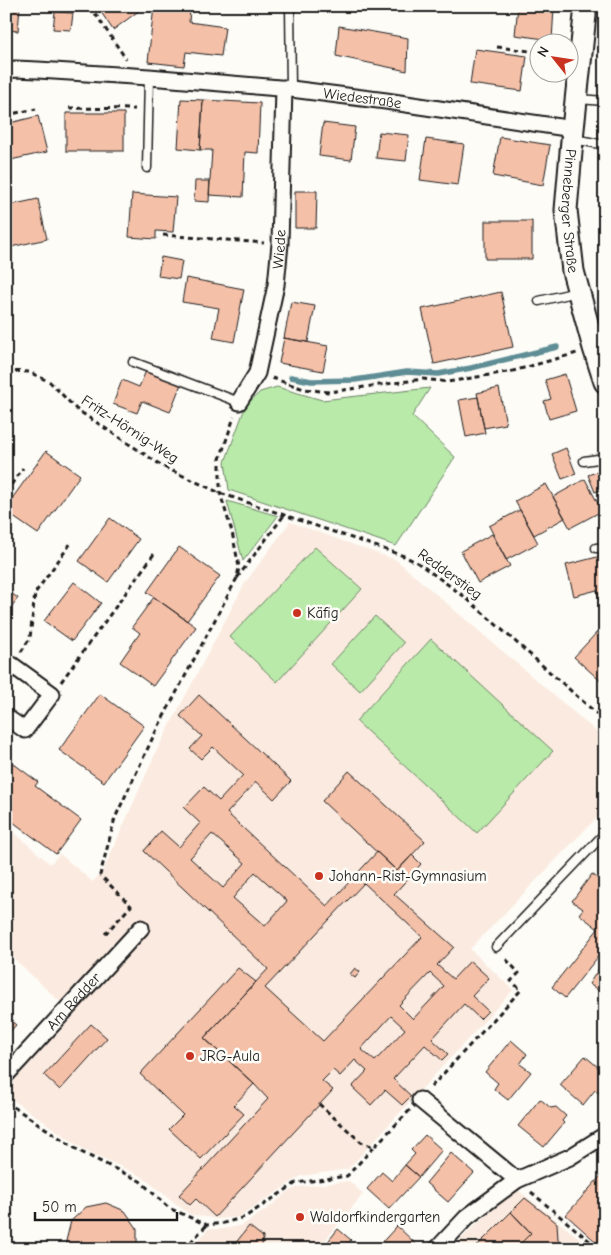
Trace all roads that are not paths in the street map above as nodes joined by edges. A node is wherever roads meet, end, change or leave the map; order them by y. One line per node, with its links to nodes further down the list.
1 (290, 6): 5 (lane)
2 (586, 6): 6 (main road, Pinneberger Straße)
3 (6, 71): 4 (street, Wiedestraße)
4 (143, 76): 5 (street, Wiedestraße); 10 (lane)
5 (287, 88): 8 (street, Wiedestraße); 15 (street, Wiede)
6 (576, 98): 7 (lane); 8 (main road, Pinneberger Straße)
7 (605, 101)
8 (572, 134): 9 (lane); 11 (main road, Pinneberger Straße)
9 (605, 145)
10 (147, 168)
11 (579, 292): 12 (lane); 14 (main road, Pinneberger Straße)
12 (540, 301)
13 (133, 362): 15 (lane)
14 (605, 382)
15 (239, 402)
16 (605, 458): 17 (lane)
17 (584, 461)
18 (605, 547): 19 (lane)
19 (596, 548)
20 (9, 669): 21 (street)
21 (6, 717)
22 (605, 833): 24 (lane)
23 (141, 928): 25 (street, Am Redder)
24 (498, 950)
25 (6, 1075)
26 (420, 1100): 28 (street)
27 (605, 1135): 28 (street)
28 (517, 1180): 29 (street)
29 (437, 1249)

